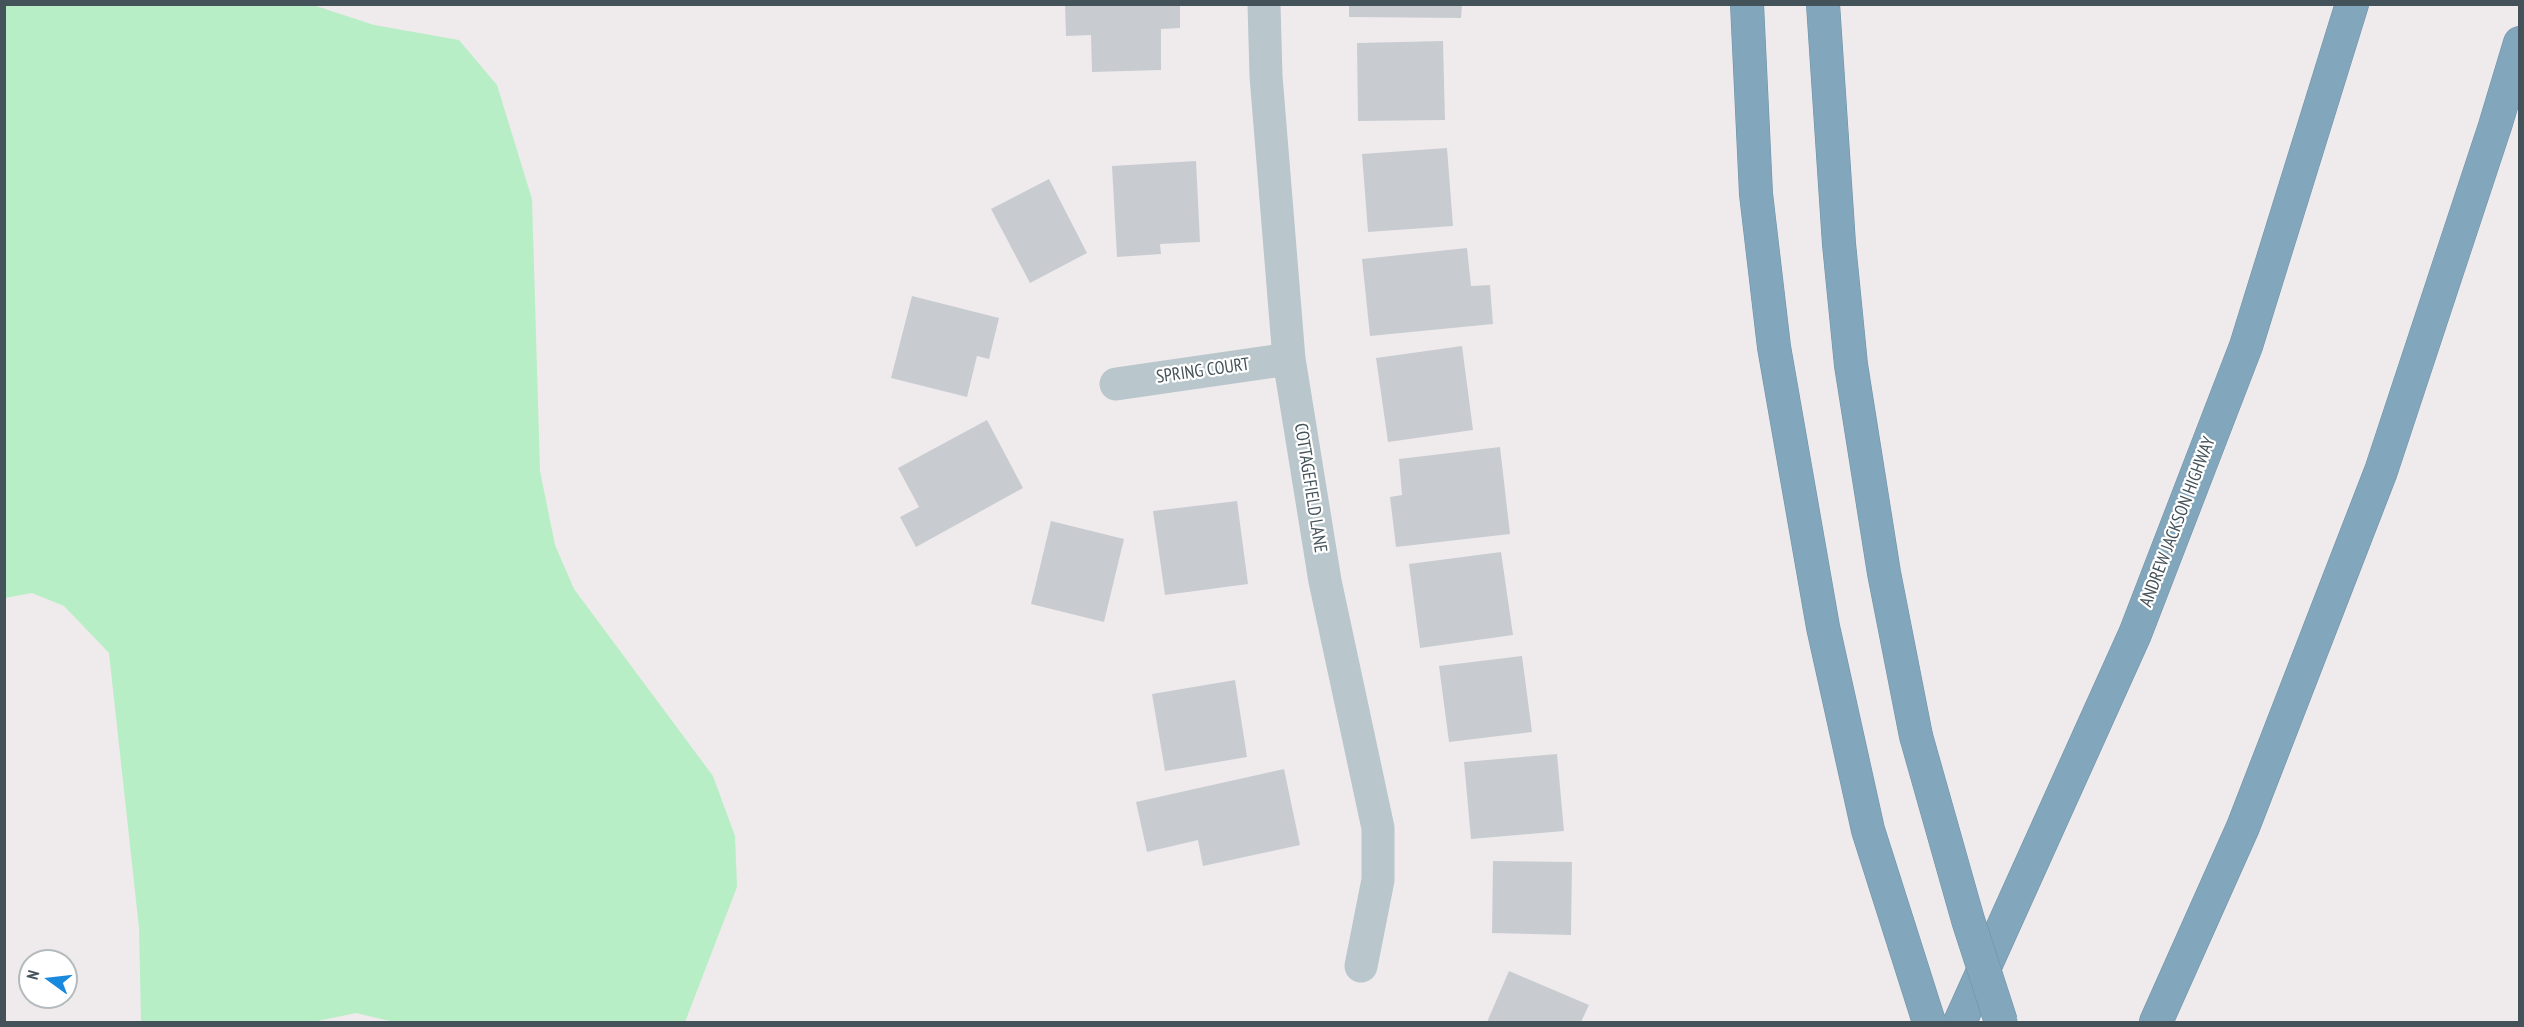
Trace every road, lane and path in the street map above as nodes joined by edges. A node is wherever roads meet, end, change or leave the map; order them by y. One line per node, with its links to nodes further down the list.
1 (1264, 4): 6 (street, COTTAGEFIELD LANE)
2 (1747, 4): 9 (highway)
3 (1823, 4): 11 (highway, bridge)
4 (2350, 4): 10 (highway, ANDREW JACKSON HIGHWAY)
5 (2520, 43): 12 (highway)
6 (1289, 359): 7 (street, SPRING COURT); 8 (street, COTTAGEFIELD LANE)
7 (1116, 384)
8 (1361, 966)
9 (1929, 1023)
10 (1960, 1023)
11 (2001, 1023)
12 (2156, 1023)

